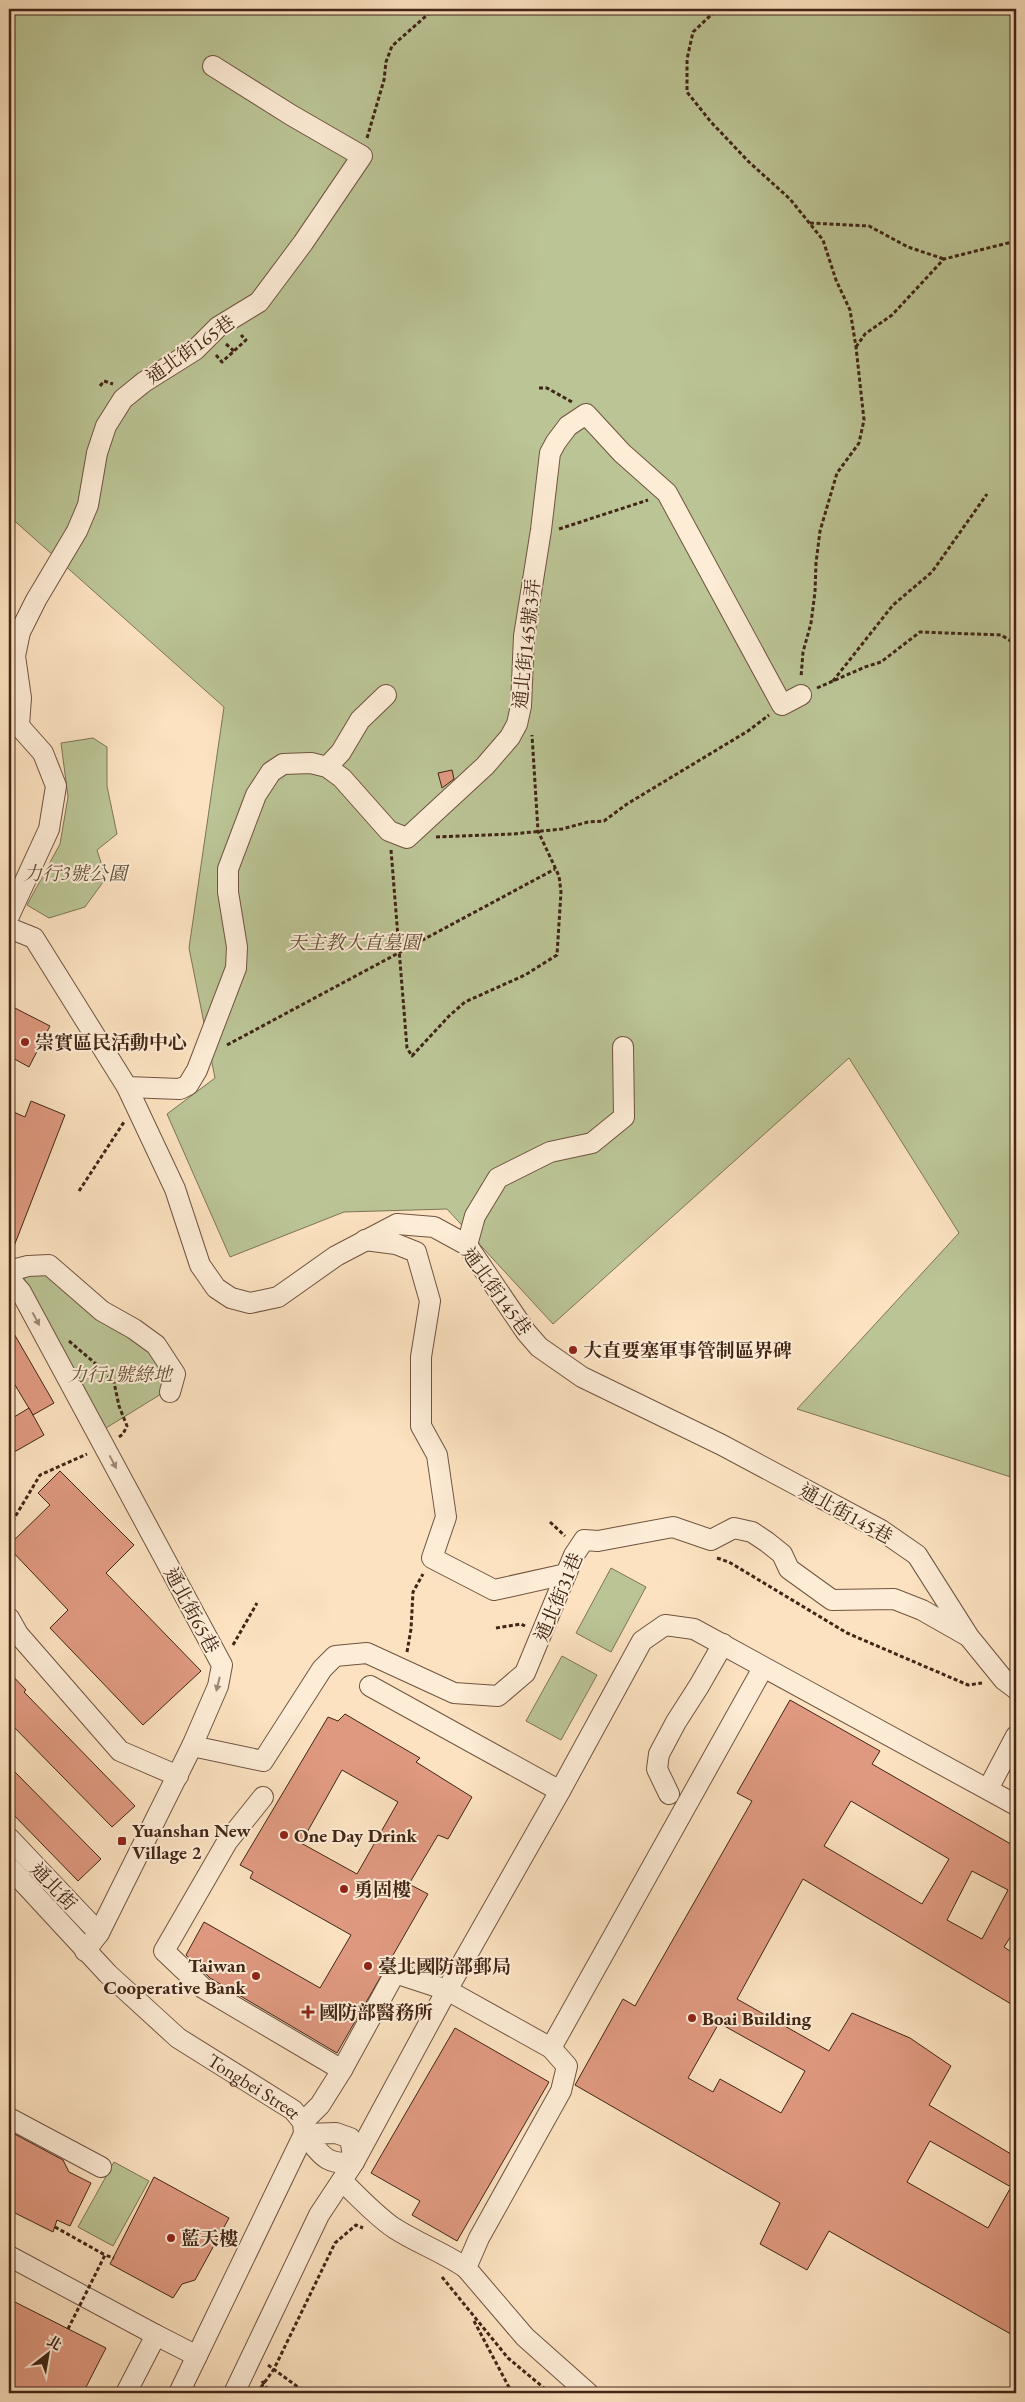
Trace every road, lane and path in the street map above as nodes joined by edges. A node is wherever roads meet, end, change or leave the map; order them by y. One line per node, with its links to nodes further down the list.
1 (434, 9): 4 (path)
2 (728, 9): 5 (path)
3 (213, 66): 4 (street)
4 (362, 156): 19 (street, 通北街165巷)
5 (810, 223): 7 (path); 8 (path)
6 (1016, 241): 7 (path)
7 (944, 259): 8 (path)
8 (856, 347): 17 (path)
9 (107, 381): 10 (path)
10 (100, 386)
11 (668, 493): 13 (path); 13 (street, 通北街145號3弄); 18 (street, 通北街145號3弄)
12 (987, 494): 15 (path)
13 (541, 530): 23 (street, 通北街145號3弄)
14 (1016, 644): 15 (path)
15 (832, 682): 17 (path)
16 (386, 695): 21 (street)
17 (800, 695): 18 (street)
18 (782, 706): 22 (path)
19 (14, 720): 25 (street)
20 (532, 727): 22 (path)
21 (327, 767): 23 (street); 29 (street)
22 (538, 831): 23 (path); 24 (path)
23 (398, 834): 27 (path)
24 (555, 869): 27 (path); 27 (path)
25 (9, 916)
26 (9, 928): 30 (street, 通北街145巷)
27 (401, 952): 29 (path)
28 (623, 1047): 33 (street)
29 (202, 1058): 30 (street)
30 (131, 1096): 31 (path); 32 (street, 通北街145巷)
31 (79, 1191)
32 (365, 1240): 33 (street, 通北街145巷); 38 (street)
33 (467, 1245): 44 (street, 通北街145巷)
34 (9, 1270): 36 (street)
35 (9, 1278): 46 (street, 通北街65巷, one-way to 46)
36 (170, 1392)
37 (711, 1555): 49 (path)
38 (432, 1558): 39 (street); 48 (path)
39 (566, 1574): 43 (street, 通北街31巷); 44 (street, 通北街31巷)
40 (257, 1603): 46 (path)
41 (9, 1618): 53 (street)
42 (496, 1628): 43 (path)
43 (541, 1634): 48 (street, 通北街31巷)
44 (969, 1636): 49 (street, 通北街145巷)
45 (723, 1644): 47 (street); 55 (street); 56 (street)
46 (222, 1666): 52 (street, 通北街65巷, one-way to 52)
47 (763, 1668): 54 (street); 64 (street)
48 (403, 1670): 52 (street, 通北街31巷)
49 (1010, 1685)
50 (370, 1686): 55 (street)
51 (1016, 1736): 54 (street)
52 (192, 1746): 53 (street, 通北街65巷)
53 (178, 1776): 61 (street, 通北街65巷)
54 (988, 1790): 58 (street)
55 (560, 1791): 63 (street)
56 (669, 1794)
57 (263, 1797): 65 (street)
58 (1016, 1805)
59 (9, 1838): 61 (street, 通北街)
60 (9, 1867): 62 (street, Tongbei Street)
61 (99, 1933): 62 (street, 通北街65巷)
62 (85, 1950): 67 (street, Tongbei Street)
63 (447, 1990): 64 (street); 65 (street); 68 (street)
64 (551, 2048): 76 (street)
65 (342, 2070): 67 (street)
66 (9, 2118): 69 (street)
67 (304, 2128): 68 (street); 68 (street); 82 (street, Tongbei Street)
68 (354, 2162): 70 (street)
69 (101, 2167)
70 (342, 2181): 76 (street); 81 (street)
71 (55, 2226): 73 (path)
72 (370, 2231): 83 (path)
73 (105, 2255): 75 (path, bridge); 79 (path, bridge)
74 (9, 2256): 80 (street)
75 (114, 2258)
76 (466, 2268): 93 (street)
77 (441, 2275): 78 (path)
78 (470, 2314): 91 (path); 92 (path)
79 (68, 2329)
80 (156, 2335): 82 (street); 84 (street)
81 (252, 2355): 83 (path); 86 (street)
82 (197, 2356): 85 (street, Tongbei Street)
83 (274, 2369): 87 (path); 88 (path)
84 (126, 2393)
85 (179, 2393)
86 (234, 2393)
87 (258, 2393)
88 (306, 2393)
89 (313, 2393): 90 (path)
90 (341, 2393)
91 (512, 2393)
92 (550, 2393)
93 (588, 2393)

